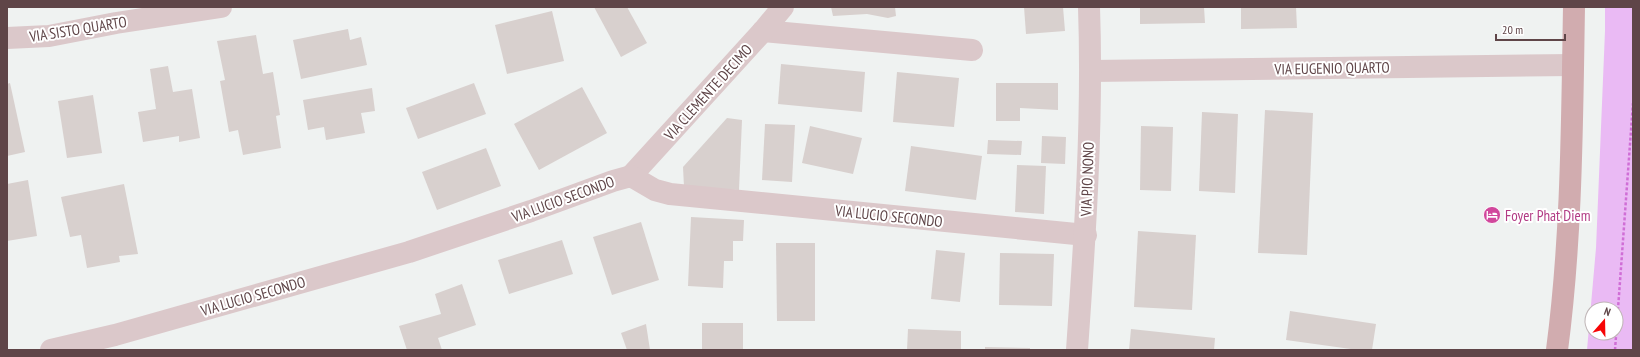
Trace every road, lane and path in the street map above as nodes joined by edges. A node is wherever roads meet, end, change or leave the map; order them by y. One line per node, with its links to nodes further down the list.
1 (221, 7): 6 (street, VIA SISTO QUARTO)
2 (783, 7): 5 (street, VIA CLEMENTE DECIMO)
3 (1089, 7): 9 (street, VIA PIO NONO)
4 (1574, 7): 8 (main road)
5 (763, 31): 7 (street); 11 (street, VIA CLEMENTE DECIMO)
6 (7, 38)
7 (972, 50)
8 (1573, 65): 9 (street, VIA EUGENIO QUARTO); 15 (main road)
9 (1091, 71): 12 (street, VIA PIO NONO)
10 (1633, 103): 16 (path)
11 (631, 176): 12 (street, VIA LUCIO SECONDO); 13 (street, VIA LUCIO SECONDO)
12 (1086, 235): 14 (street, VIA PIO NONO)
13 (51, 350)
14 (1077, 350)
15 (1557, 350)
16 (1615, 350)

